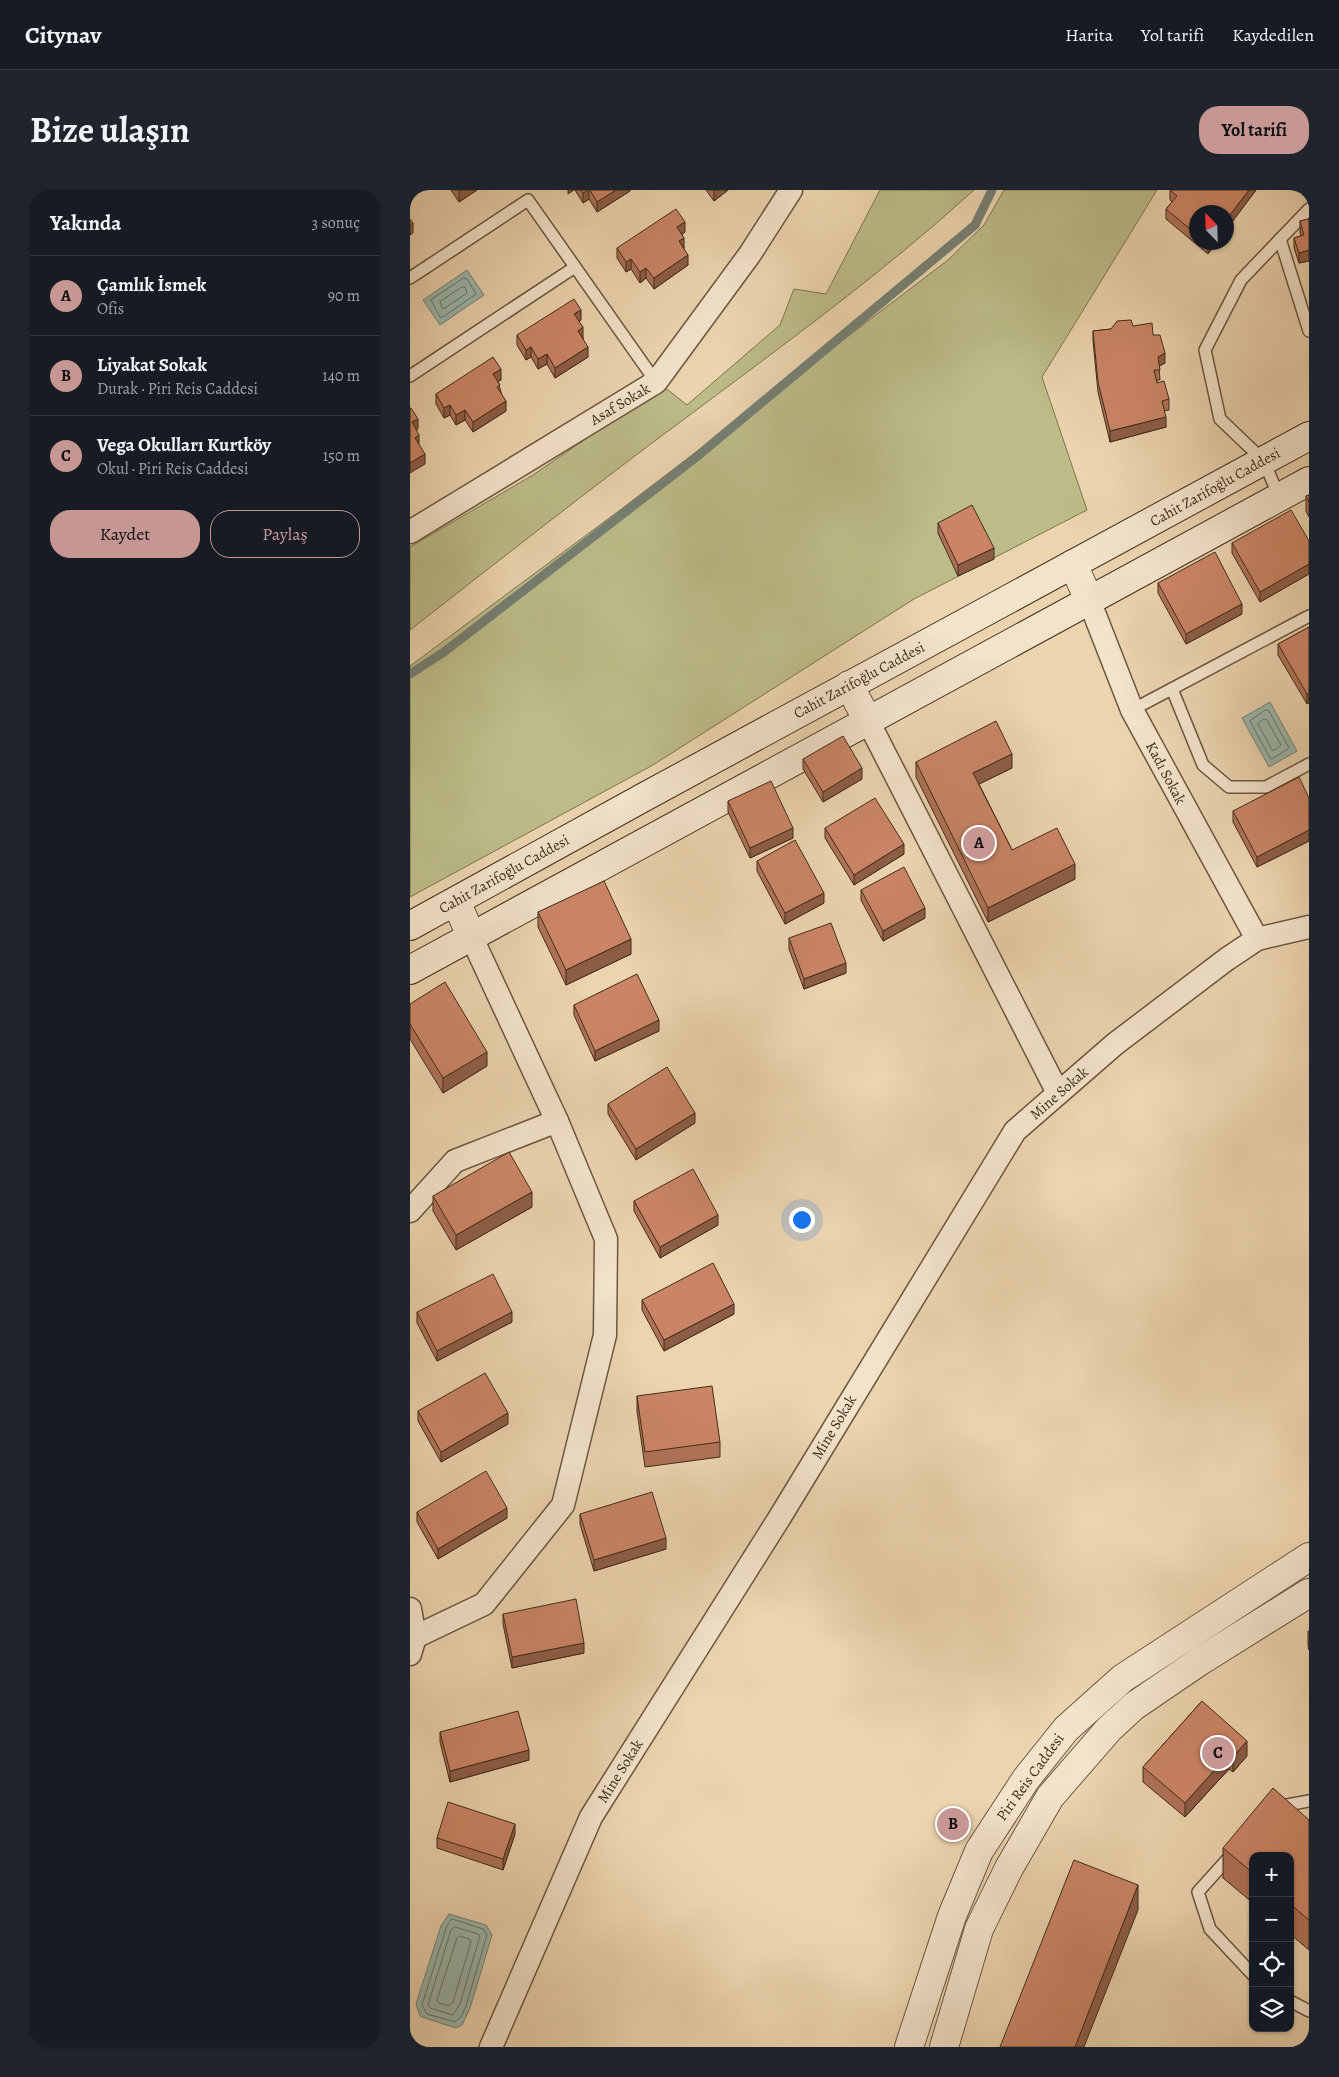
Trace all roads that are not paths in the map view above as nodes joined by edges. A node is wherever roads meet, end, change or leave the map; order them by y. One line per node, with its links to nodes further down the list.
1 (791, 190): 8 (street, Asaf Sokak)
2 (1309, 209): 3 (lane)
3 (1280, 239): 6 (lane); 10 (lane)
4 (575, 267): 5 (lane); 7 (lane); 8 (lane)
5 (410, 278)
6 (1309, 331)
7 (410, 376)
8 (656, 382): 13 (street, Asaf Sokak)
9 (1309, 436): 10 (main road, Cahit Zarifoğlu Caddesi)
10 (1264, 461): 12 (lane); 14 (main road, Cahit Zarifoğlu Caddesi)
11 (1309, 481): 12 (main road)
12 (1279, 498): 15 (main road)
13 (410, 532)
14 (1073, 564): 15 (main road); 17 (main road, Cahit Zarifoğlu Caddesi)
15 (1089, 600): 19 (street, Kadı Sokak); 20 (main road)
16 (1309, 616): 18 (lane)
17 (849, 685): 20 (main road); 22 (main road, Cahit Zarifoğlu Caddesi)
18 (1172, 689): 19 (lane); 21 (lane)
19 (1132, 710): 26 (street, Kadı Sokak)
20 (868, 721): 25 (main road); 28 (street)
21 (1309, 764)
22 (456, 901): 23 (main road, Cahit Zarifoğlu Caddesi); 25 (main road)
23 (410, 926)
24 (1309, 926): 26 (street, Mine Sokak)
25 (471, 936): 27 (main road); 29 (street)
26 (1257, 939): 28 (street, Mine Sokak)
27 (410, 970)
28 (1058, 1093): 41 (street, Mine Sokak)
29 (557, 1121): 30 (street); 34 (street)
30 (410, 1211)
31 (1309, 1557): 42 (main road, Piri Reis Caddesi)
32 (1309, 1593): 43 (main road, Piri Reis Caddesi)
33 (410, 1609): 34 (street)
34 (412, 1646)
35 (1309, 1801): 36 (lane)
36 (1270, 1813)
37 (1239, 1846): 38 (lane)
38 (1249, 1971)
39 (1294, 2003): 40 (lane)
40 (1309, 2011)
41 (491, 2047)
42 (909, 2047)
43 (944, 2047)

